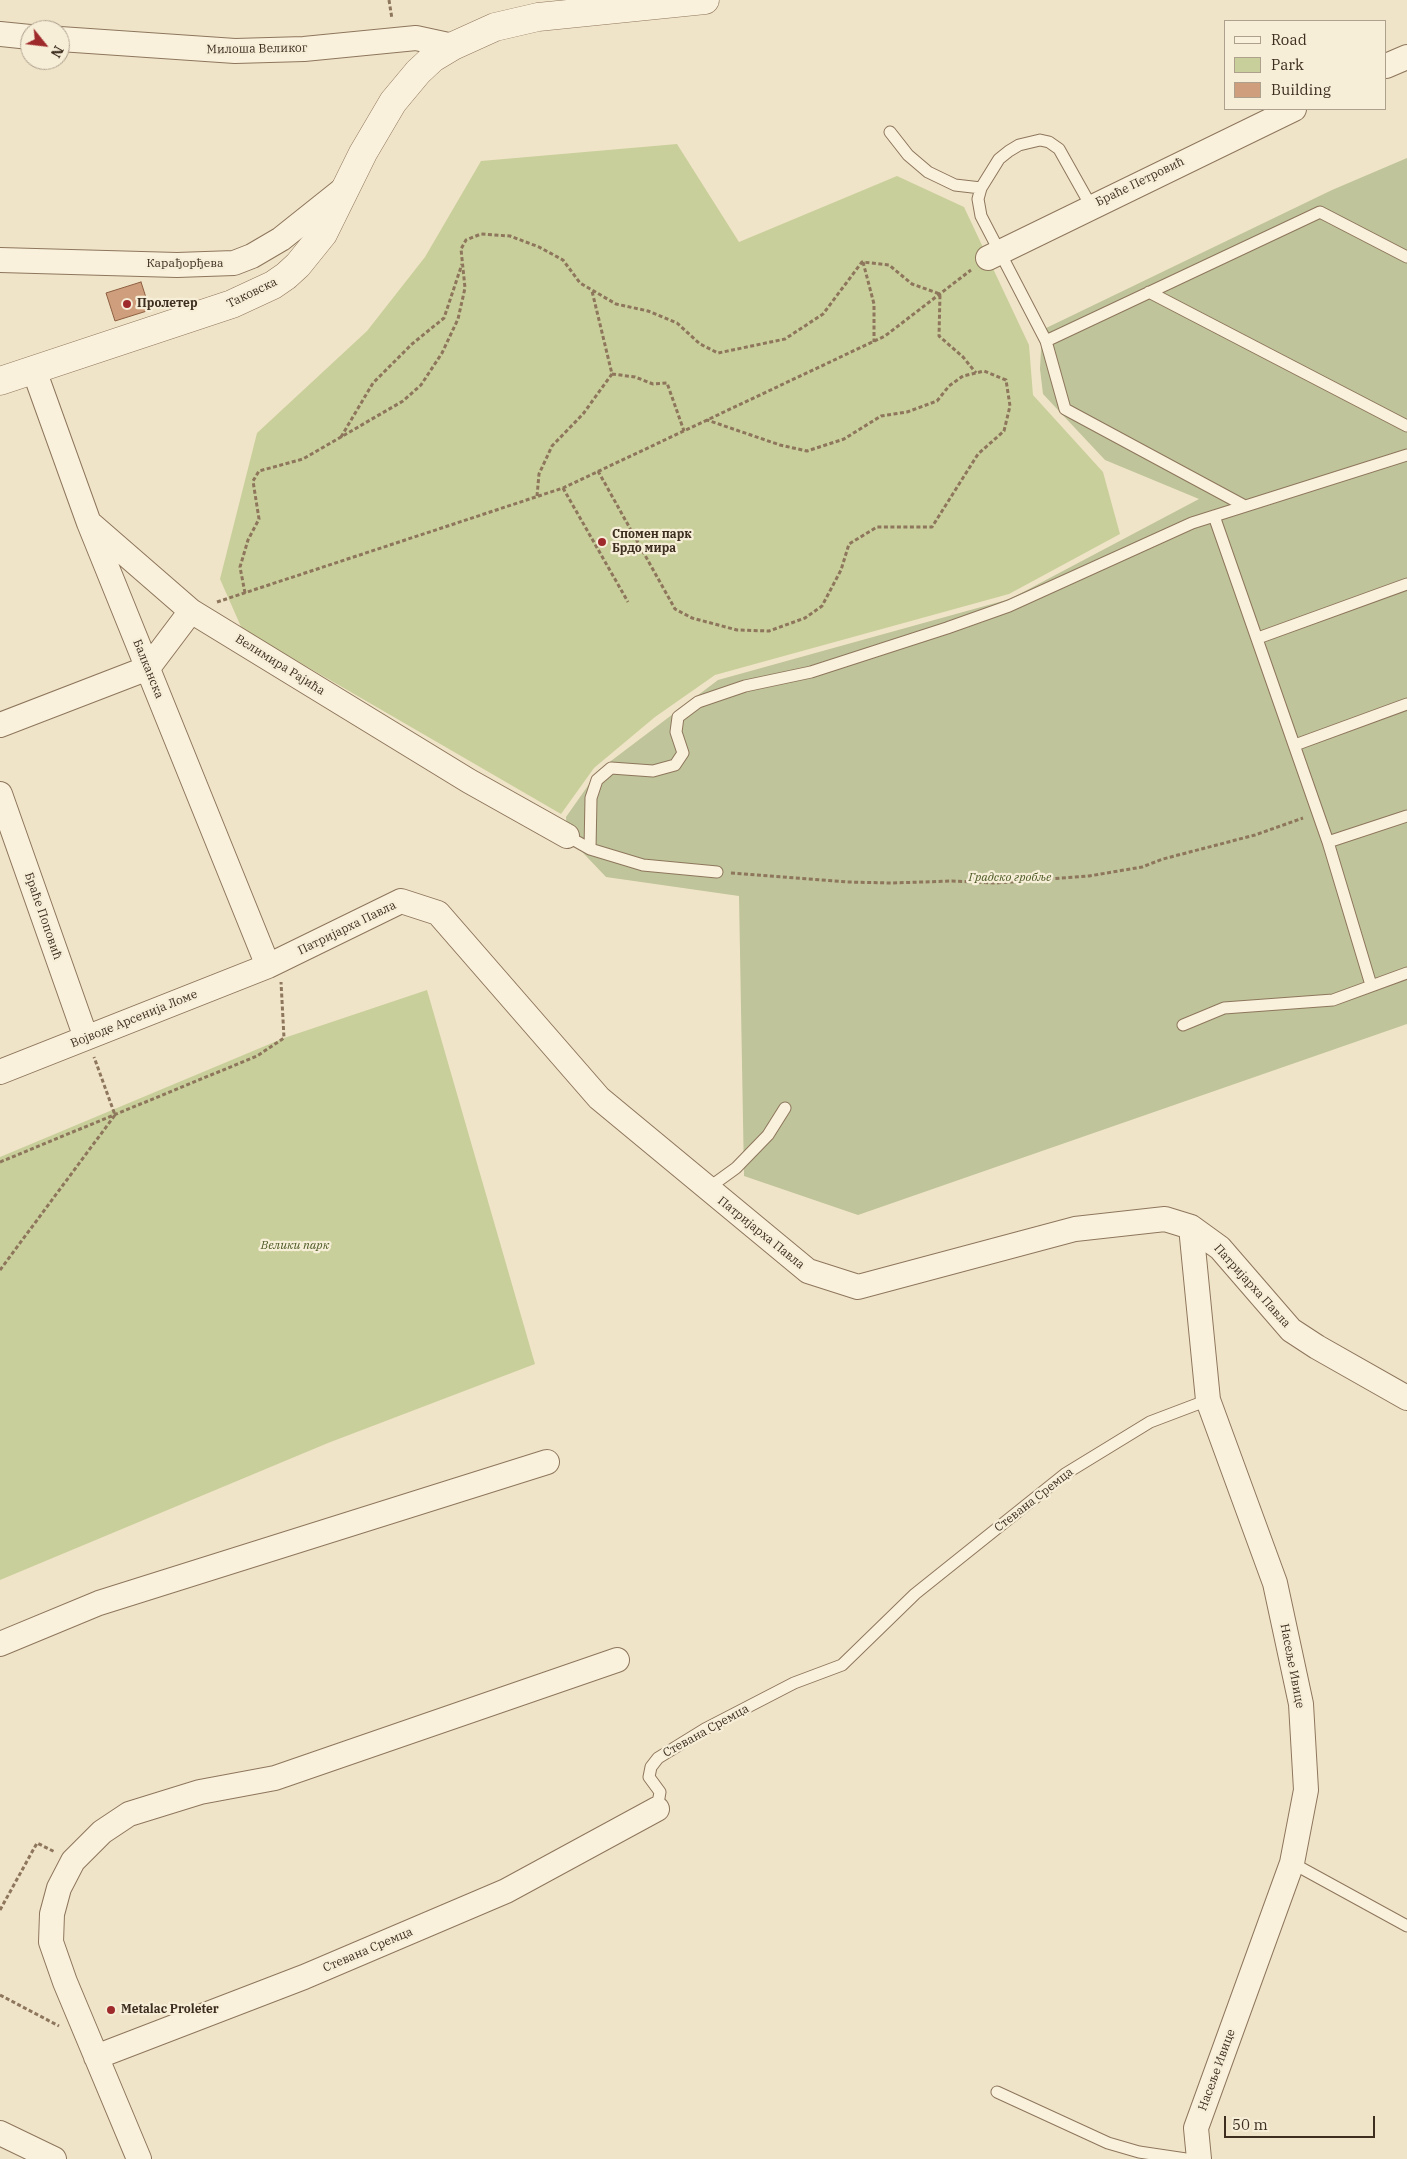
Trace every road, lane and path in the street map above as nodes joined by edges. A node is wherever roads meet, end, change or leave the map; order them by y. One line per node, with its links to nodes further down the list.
1 (704, 0): 5 (street, Таковска)
2 (0, 34): 3 (street)
3 (20, 36)
4 (70, 40): 5 (street, Милоша Великог)
5 (453, 46): 10 (street, Таковска)
6 (1407, 57): 7 (street)
7 (1387, 66)
8 (1292, 110): 12 (street, Браће Петровић)
9 (890, 132): 11 (lane)
10 (346, 187): 15 (street, Карађорђева); 23 (street, Таковска)
11 (980, 188): 12 (lane); 13 (lane)
12 (1091, 206): 13 (street, Браће Петровић)
13 (994, 255): 20 (path); 21 (lane)
14 (1407, 257): 19 (lane)
15 (0, 260)
16 (462, 261): 18 (path); 30 (path); 30 (path)
17 (862, 262): 18 (path); 20 (path); 22 (path)
18 (592, 290): 25 (path)
19 (1149, 292): 21 (lane); 28 (lane)
20 (940, 294): 22 (path); 24 (path)
21 (1046, 341): 35 (lane)
22 (874, 342): 27 (path)
23 (34, 370): 26 (street, Таковска); 37 (street, Балканска)
24 (976, 373): 27 (path); 32 (path)
25 (612, 374): 29 (path); 34 (path)
26 (0, 381)
27 (707, 420): 29 (path)
28 (1407, 426)
29 (684, 431): 32 (path)
30 (340, 438): 39 (path)
31 (1407, 455): 35 (lane)
32 (598, 471): 33 (path)
33 (563, 488): 34 (path); 40 (path)
34 (537, 496): 39 (path)
35 (1245, 506): 36 (lane)
36 (1214, 516): 42 (lane); 52 (lane)
37 (88, 522): 41 (street, Велимира Рајића); 43 (street, Балканска)
38 (1407, 584): 42 (lane)
39 (245, 593): 41 (path)
40 (628, 602)
41 (191, 611): 43 (street); 50 (street, Велимира Рајића)
42 (1258, 638): 46 (lane)
43 (148, 668): 45 (street); 54 (street, Балканска)
44 (1407, 704): 46 (lane)
45 (0, 725)
46 (1295, 745): 48 (lane)
47 (0, 794): 58 (street, Браће Поповић)
48 (1318, 813): 51 (lane); 53 (path)
49 (1407, 816): 51 (lane)
50 (567, 836): 52 (lane)
51 (1328, 842): 56 (lane)
52 (590, 849): 53 (lane)
53 (717, 872)
54 (274, 963): 58 (street, Војводе Арсенија Ломе); 61 (path); 63 (street, Патријарха Павла)
55 (1407, 973): 56 (lane)
56 (1372, 985): 57 (lane)
57 (1183, 1025)
58 (86, 1038): 59 (street, Војводе Арсенија Ломе); 61 (path)
59 (0, 1072)
60 (785, 1108): 63 (lane)
61 (116, 1115): 62 (path); 65 (path)
62 (0, 1162)
63 (708, 1189): 64 (street, Патријарха Павла)
64 (1191, 1227): 66 (street, Патријарха Павла); 67 (street, Насеље Ивице)
65 (0, 1270)
66 (1407, 1398)
67 (1208, 1400): 71 (lane, Стевана Сремца); 73 (street, Насеље Ивице)
68 (547, 1462): 69 (street)
69 (0, 1644)
70 (617, 1660): 72 (street)
71 (657, 1809): 77 (street, Стевана Сремца)
72 (73, 1861): 74 (path); 77 (street)
73 (1292, 1863): 75 (lane); 83 (street, Насеље Ивице)
74 (0, 1910)
75 (1407, 1926)
76 (0, 1995): 77 (path)
77 (93, 2050): 81 (street)
78 (997, 2092): 82 (lane)
79 (0, 2133): 80 (street)
80 (54, 2159)
81 (139, 2159)
82 (1186, 2159)
83 (1199, 2159)

